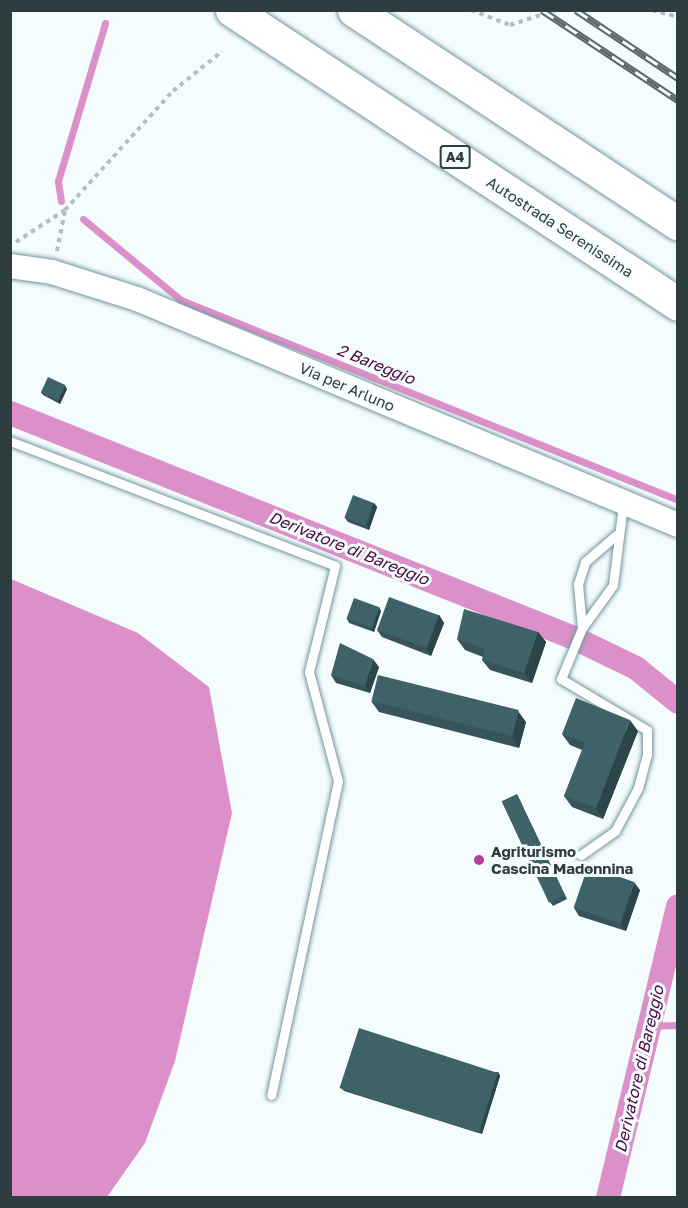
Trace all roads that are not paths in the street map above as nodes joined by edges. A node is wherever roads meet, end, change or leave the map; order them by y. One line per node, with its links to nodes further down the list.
1 (232, 10): 5 (highway, Autostrada Serenissima / A4)
2 (354, 10): 3 (highway)
3 (678, 224)
4 (10, 266): 7 (street, Via per Arluno)
5 (678, 304)
6 (10, 441): 12 (lane)
7 (624, 502): 8 (street, Via per Arluno); 9 (lane)
8 (678, 525)
9 (616, 535): 10 (lane); 10 (lane)
10 (582, 628): 11 (lane)
11 (581, 855)
12 (271, 1095)

